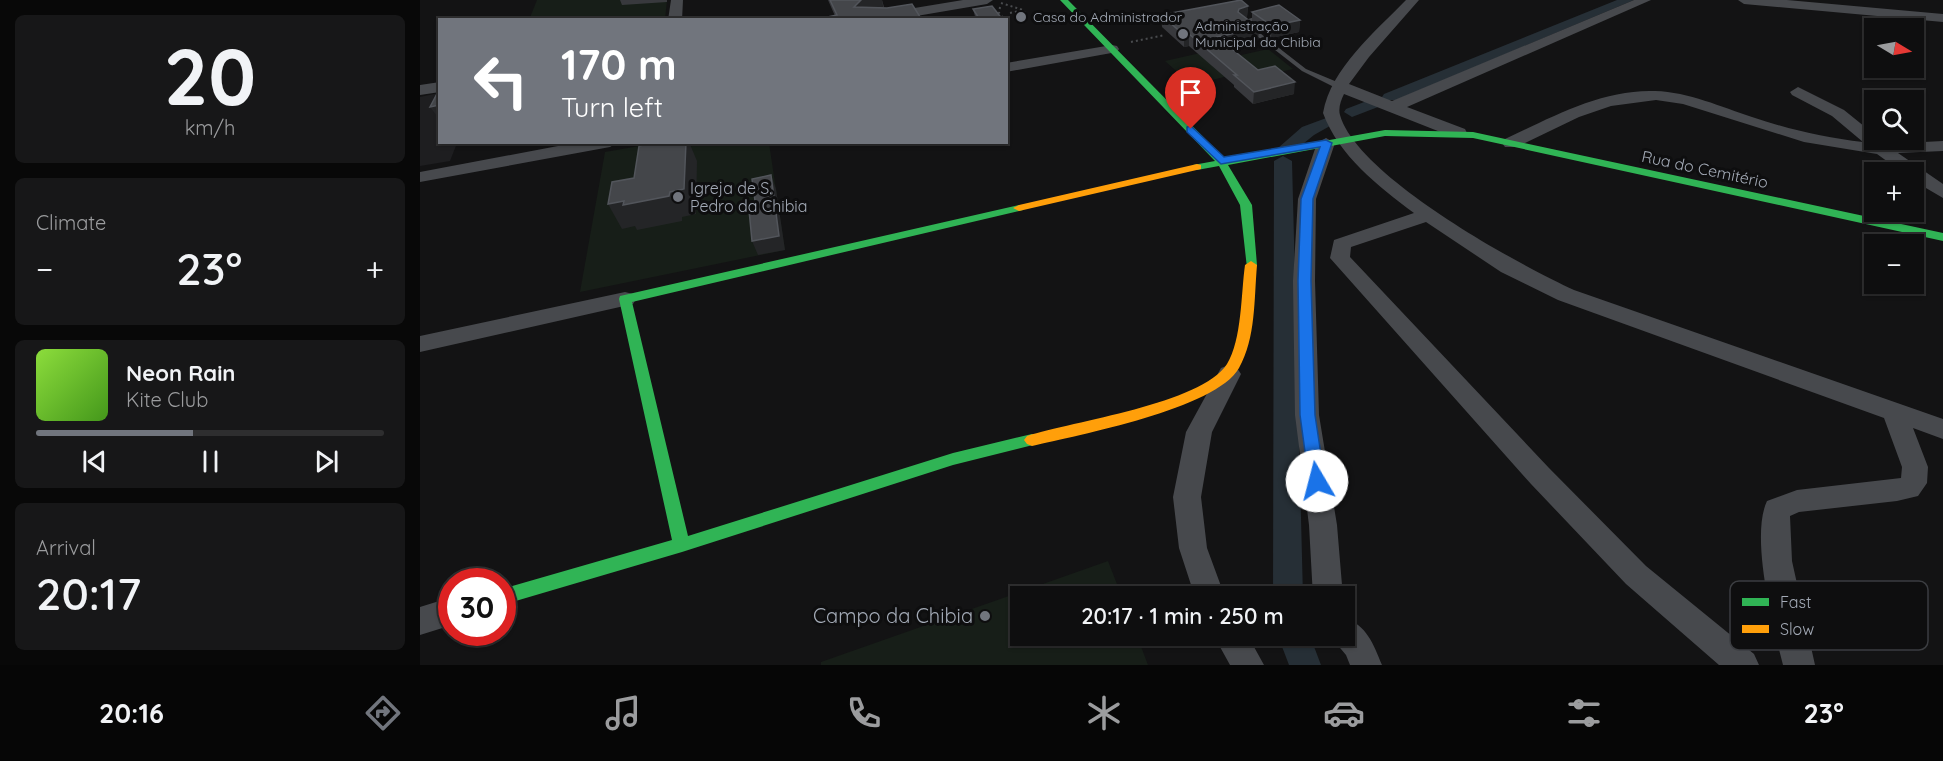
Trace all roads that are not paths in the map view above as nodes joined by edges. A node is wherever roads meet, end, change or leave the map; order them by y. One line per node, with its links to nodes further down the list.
1 (677, 0): 9 (street)
2 (987, 0): 7 (street)
3 (1064, 0): 12 (street)
4 (1413, 0): 14 (street)
5 (1646, 0): 18 (street)
6 (1744, 0): 11 (street)
7 (943, 3): 10 (street)
8 (1264, 16): 14 (lane)
9 (675, 18)
10 (875, 18)
11 (1943, 18)
12 (1110, 48): 13 (street); 28 (street)
13 (1008, 68)
14 (1339, 86): 18 (street); 21 (street)
15 (438, 87): 16 (street)
16 (420, 90)
17 (1798, 92): 20 (street)
18 (1395, 106): 19 (street)
19 (1459, 133): 21 (street, Rua do Cemitério); 22 (street, Rua do Cemitério)
20 (1864, 135)
21 (1335, 141): 28 (street, Rua do Cemitério); 33 (street); 43 (street)
22 (1510, 142): 26 (street); 34 (street, Rua do Cemitério)
23 (599, 144): 30 (street)
24 (1943, 146): 25 (street)
25 (1924, 147)
26 (1864, 148)
27 (1882, 150): 29 (street)
28 (1221, 161): 35 (street, Rua do Cemitério); 37 (street)
29 (1898, 162)
30 (420, 177)
31 (1924, 180): 32 (street)
32 (1943, 192)
33 (1429, 214): 38 (street); 52 (street)
34 (1943, 237)
35 (625, 299): 36 (street); 40 (street)
36 (420, 344)
37 (1232, 370): 40 (street); 42 (street)
38 (1895, 414): 39 (street); 41 (street)
39 (1943, 429)
40 (682, 545): 44 (street)
41 (1783, 581)
42 (1206, 586)
43 (1327, 586)
44 (516, 593)
45 (438, 615): 46 (street)
46 (420, 621)
47 (1355, 642): 51 (street)
48 (1236, 646): 50 (street)
49 (1796, 650): 53 (street)
50 (1248, 665)
51 (1366, 665)
52 (1743, 665)
53 (1799, 665)

